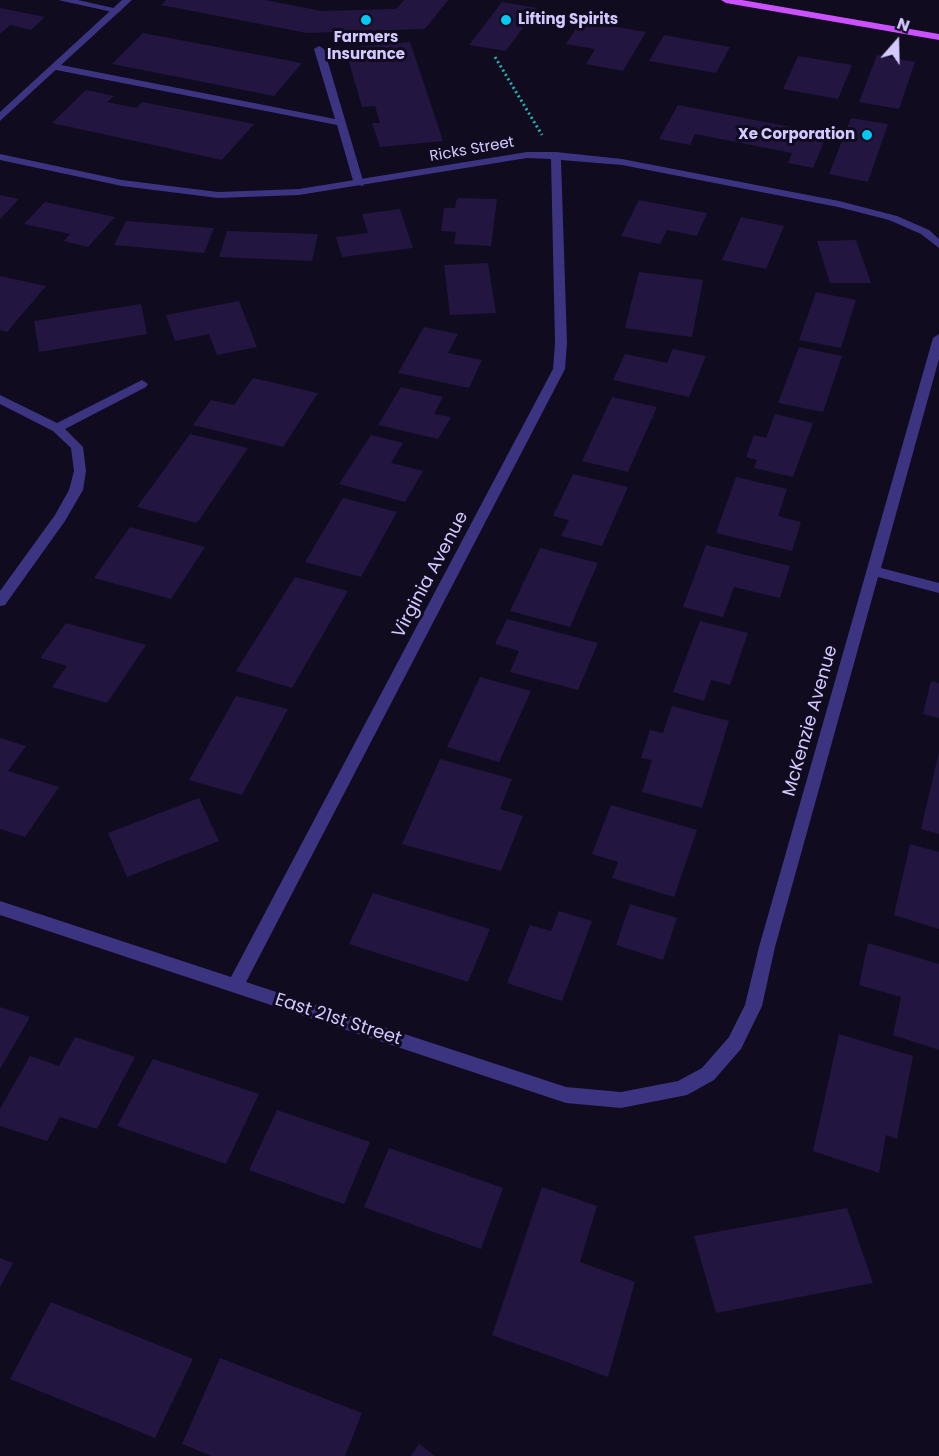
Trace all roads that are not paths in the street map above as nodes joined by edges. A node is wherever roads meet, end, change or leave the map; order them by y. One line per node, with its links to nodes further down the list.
1 (63, 0): 4 (street)
2 (127, 0): 4 (street)
3 (726, 0): 5 (main road)
4 (117, 10): 7 (street)
5 (939, 37)
6 (319, 49): 9 (street)
7 (56, 67): 8 (street); 9 (street)
8 (0, 118)
9 (341, 123): 12 (street)
10 (556, 155): 12 (street, Ricks Street); 13 (street, Ricks Street); 22 (street, Virginia Avenue)
11 (0, 157): 12 (street, Ricks Street)
12 (359, 184)
13 (939, 245)
14 (939, 338): 18 (street, McKenzie Avenue)
15 (142, 384): 17 (street)
16 (0, 399): 17 (street)
17 (57, 428): 20 (street)
18 (873, 572): 19 (street); 23 (street, McKenzie Avenue)
19 (939, 588)
20 (0, 601)
21 (0, 908): 22 (street, East 21st Street)
22 (235, 986): 23 (street, East 21st Street)
23 (681, 1089)

